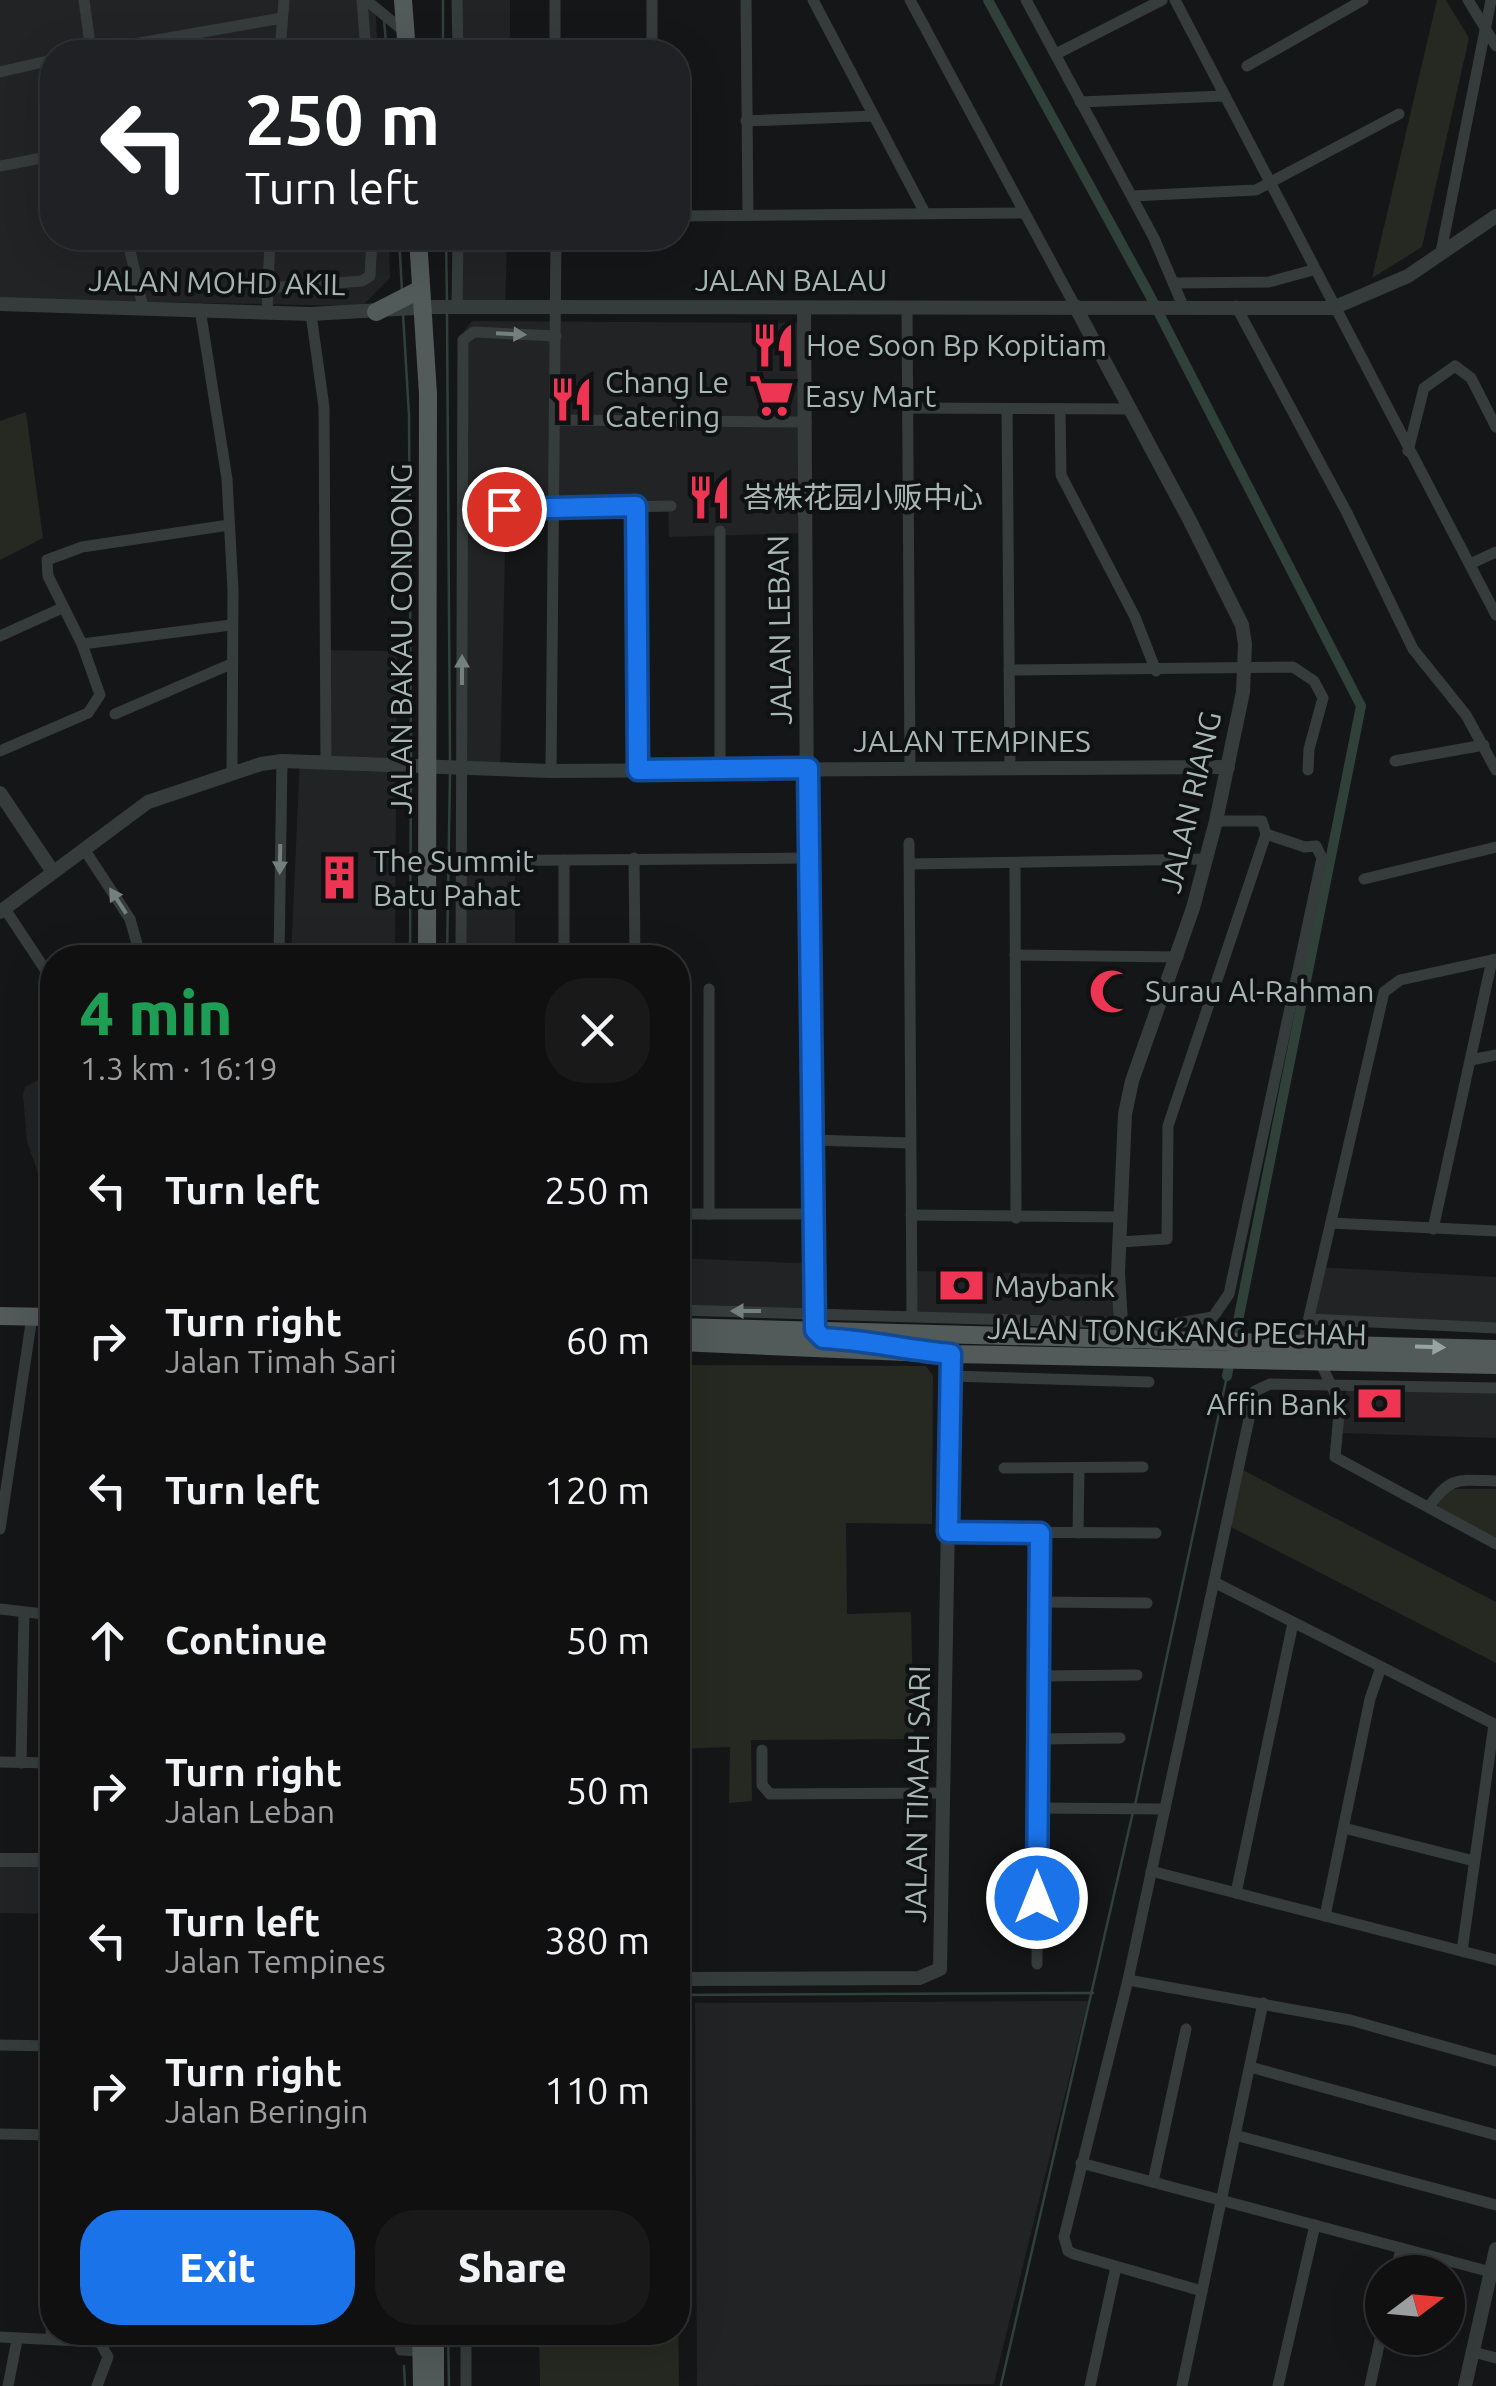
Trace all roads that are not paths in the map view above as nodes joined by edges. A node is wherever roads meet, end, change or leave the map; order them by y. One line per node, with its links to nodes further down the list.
1 (84, 0): 20 (street)
2 (284, 0): 18 (street)
3 (403, 0): 25 (main road)
4 (414, 0): 26 (main road)
5 (457, 0): 27 (street)
6 (555, 0): 28 (street)
7 (652, 0): 29 (street)
8 (746, 0): 39 (street)
9 (813, 0): 38 (street)
10 (910, 0): 45 (street)
11 (1026, 0): 31 (street)
12 (1162, 0): 31 (street)
13 (1175, 0): 35 (street)
14 (1363, 0): 33 (street)
15 (1468, 0): 19 (street)
16 (1491, 0): 19 (street)
17 (365, 1): 23 (street); 24 (street)
18 (282, 18): 21 (street); 22 (street)
19 (1486, 30): 30 (street); 56 (street)
20 (89, 40)
21 (158, 40)
22 (281, 40)
23 (366, 40)
24 (404, 40)
25 (406, 40)
26 (416, 40)
27 (458, 40)
28 (555, 40)
29 (652, 40)
30 (1496, 46)
31 (1056, 54): 36 (street)
32 (40, 63): 34 (street)
33 (1247, 66)
34 (0, 72)
35 (1224, 96): 36 (street); 42 (street)
36 (1080, 102): 43 (street)
37 (1399, 114): 42 (street)
38 (874, 116): 39 (street); 44 (street)
39 (746, 122): 46 (street)
40 (40, 158): 41 (street)
41 (0, 166)
42 (1271, 185): 43 (street); 57 (street)
43 (1132, 196): 58 (street)
44 (925, 212): 45 (street); 46 (street)
45 (1022, 213): 62 (street)
46 (748, 215): 47 (street)
47 (690, 216)
48 (1496, 216): 56 (street)
49 (130, 250): 66 (street)
50 (270, 250): 59 (street)
51 (372, 250): 59 (street)
52 (420, 250): 61 (main road, JALAN BAKAU CONDONG)
53 (429, 250): 61 (main road, JALAN BAKAU CONDONG)
54 (453, 250): 61 (street)
55 (556, 250): 70 (street)
56 (1441, 252): 68 (street)
57 (1313, 270): 58 (street); 68 (street)
58 (1176, 283): 63 (street)
59 (268, 288): 71 (street)
60 (0, 304): 66 (street, JALAN MOHD AKIL)
61 (431, 305): 70 (street, JALAN BALAU); 72 (main road); 106 (main road, JALAN BAKAU CONDONG)
62 (1075, 306): 63 (street, JALAN BALAU); 65 (street, JALAN BALAU); 78 (street, JALAN RIANG)
63 (1183, 306): 64 (street, JALAN BALAU)
64 (1236, 306): 68 (street, JALAN BALAU); 101 (street)
65 (907, 307): 67 (street, JALAN BALAU); 75 (street)
66 (142, 308): 69 (street, JALAN MOHD AKIL)
67 (804, 308): 70 (street, JALAN BALAU); 80 (street, JALAN LEBAN)
68 (1333, 308): 82 (street)
69 (200, 309): 71 (street, JALAN MOHD AKIL); 87 (street)
70 (556, 309): 74 (street)
71 (267, 312): 73 (street, JALAN MOHD AKIL)
72 (376, 312): 73 (street, JALAN MOHD AKIL)
73 (311, 314): 105 (street)
74 (556, 336): 79 (street); 86 (street, one-way to 74)
75 (908, 408): 76 (street); 109 (street)
76 (1006, 409): 77 (street); 98 (street)
77 (1060, 409): 78 (street); 99 (street)
78 (1132, 409): 97 (street, JALAN RIANG)
79 (555, 420): 80 (street); 83 (street)
80 (806, 422): 108 (street, JALAN LEBAN)
81 (1496, 426): 82 (street)
82 (1408, 451): 90 (street)
83 (554, 506): 84 (street); 86 (street); 115 (street)
84 (636, 506): 85 (street); 112 (street)
85 (670, 506)
86 (463, 510): 106 (street, one-way to 86)
87 (228, 524): 91 (street); 93 (street)
88 (720, 531): 110 (street)
89 (1496, 552): 90 (street)
90 (1470, 564): 92 (street)
91 (62, 608): 94 (street); 95 (street)
92 (1496, 615)
93 (232, 625): 95 (street); 96 (street)
94 (0, 636)
95 (82, 644): 102 (street)
96 (232, 664): 100 (street); 116 (street)
97 (1246, 667): 99 (street); 107 (street, JALAN RIANG); 113 (street)
98 (1010, 670): 99 (street); 111 (street)
99 (1156, 671)
100 (115, 714)
101 (1484, 745): 104 (street); 114 (street)
102 (0, 751)
103 (282, 761): 105 (street, JALAN TEMPINES); 116 (street, JALAN TEMPINES); 134 (street, one-way to 134)
104 (1395, 761)
105 (326, 762): 106 (street, JALAN TEMPINES)
106 (433, 766): 115 (street, JALAN TEMPINES); 127 (street); 135 (main road, JALAN BAKAU CONDONG)
107 (1228, 767): 111 (street, JALAN TEMPINES); 118 (street, JALAN RIANG)
108 (808, 768): 109 (street, JALAN TEMPINES); 110 (street, JALAN TEMPINES); 124 (street, JALAN LEBAN)
109 (910, 768): 111 (street, JALAN TEMPINES)
110 (720, 769): 112 (street, JALAN TEMPINES)
111 (1010, 769)
112 (638, 770): 115 (street, JALAN TEMPINES)
113 (1308, 770)
114 (1496, 770)
115 (551, 771)
116 (232, 773): 122 (street, JALAN TEMPINES)
117 (0, 793): 130 (street)
118 (1216, 821): 119 (street); 125 (street, JALAN RIANG)
119 (1266, 834): 157 (street); 170 (street)
120 (909, 843): 129 (street)
121 (1496, 847): 131 (street)
122 (84, 849): 130 (street, JALAN TEMPINES); 133 (street, one-way to 122)
123 (634, 858): 124 (street); 126 (street); 138 (street)
124 (808, 858): 146 (street, JALAN LEBAN)
125 (1206, 859): 128 (street); 140 (street, JALAN RIANG)
126 (564, 860): 127 (street); 137 (street)
127 (462, 862): 136 (street)
128 (1014, 863): 129 (street); 139 (street)
129 (910, 864): 147 (street)
130 (52, 872): 132 (street, JALAN TEMPINES)
131 (1364, 879)
132 (2, 911): 142 (street)
133 (137, 945)
134 (278, 945)
135 (427, 945)
136 (461, 945)
137 (564, 945)
138 (635, 945)
139 (1015, 955): 140 (street); 153 (street)
140 (1178, 957): 152 (street, JALAN RIANG)
141 (1494, 960): 145 (street); 154 (street)
142 (40, 963)
143 (709, 989): 149 (street)
144 (1496, 1056): 145 (street)
145 (1471, 1060): 155 (street)
146 (812, 1140): 147 (street); 150 (street, JALAN LEBAN)
147 (910, 1143): 151 (street)
148 (690, 1214): 149 (street)
149 (710, 1214): 150 (street)
150 (812, 1214): 162 (street, JALAN LEBAN)
151 (911, 1215): 153 (street); 164 (street)
152 (1120, 1217): 153 (street); 157 (street, JALAN RIANG)
153 (1016, 1218)
154 (1332, 1222): 155 (street); 163 (street)
155 (1433, 1229): 156 (street)
156 (1496, 1231)
157 (1120, 1242): 167 (street, JALAN RIANG)
158 (690, 1311): 162 (street, one-way to 158)
159 (0, 1316): 160 (main road)
160 (32, 1316): 161 (main road); 189 (street)
161 (40, 1316)
162 (815, 1320): 164 (main road, JALAN TONGKANG PECHAH); 165 (main road, JALAN TONGKANG PECHAH); 172 (main road)
163 (1309, 1320): 166 (street); 171 (street)
164 (910, 1325): 167 (street); 168 (main road, JALAN TONGKANG PECHAH); 176 (main road)
165 (690, 1326)
166 (1496, 1328)
167 (1122, 1332): 168 (main road, JALAN TONGKANG PECHAH); 170 (main road, JALAN TONGKANG PECHAH); 177 (street)
168 (997, 1337): 176 (main road)
169 (690, 1342): 172 (main road, JALAN TONGKANG PECHAH)
170 (1156, 1342): 174 (main road, JALAN TONGKANG PECHAH)
171 (1303, 1343): 173 (main road, JALAN TONGKANG PECHAH, one-way to 173); 175 (main road, JALAN TONGKANG PECHAH)
172 (878, 1348): 176 (main road, JALAN TONGKANG PECHAH)
173 (1496, 1349)
174 (1192, 1351): 175 (main road, JALAN TONGKANG PECHAH); 177 (main road, JALAN TONGKANG PECHAH)
175 (1262, 1351): 178 (main road, JALAN TONGKANG PECHAH)
176 (951, 1354): 177 (main road, JALAN TONGKANG PECHAH); 180 (street, JALAN TIMAH SARI)
177 (1142, 1359)
178 (1320, 1362): 179 (main road, JALAN TONGKANG PECHAH); 182 (street)
179 (1496, 1366)
180 (950, 1376): 181 (street); 190 (street, JALAN TIMAH SARI)
181 (1148, 1382)
182 (1328, 1384): 183 (street); 188 (street); 195 (street)
183 (1496, 1388)
184 (1143, 1467): 186 (street)
185 (1004, 1468): 186 (street)
186 (1079, 1468): 192 (street)
187 (1496, 1481): 188 (street)
188 (1429, 1506): 194 (street)
189 (0, 1528)
190 (948, 1532): 191 (street); 212 (street, JALAN TIMAH SARI)
191 (1040, 1533): 192 (street); 196 (street)
192 (1078, 1533): 193 (street)
193 (1156, 1533)
194 (1496, 1544)
195 (1214, 1582): 201 (street); 214 (street)
196 (1039, 1602): 197 (street); 204 (street)
197 (1147, 1603)
198 (0, 1610): 199 (street)
199 (24, 1613): 200 (street); 210 (street)
200 (40, 1614)
201 (1293, 1622): 202 (street); 220 (street)
202 (1381, 1667): 205 (street); 215 (street)
203 (1136, 1675): 204 (street)
204 (1038, 1676): 207 (street)
205 (1495, 1725): 218 (street)
206 (1120, 1738): 207 (street)
207 (1038, 1739): 213 (street)
208 (762, 1750): 212 (street)
209 (0, 1762): 210 (street)
210 (21, 1762): 211 (street)
211 (40, 1763)
212 (943, 1793): 225 (street, JALAN TIMAH SARI)
213 (1038, 1808): 214 (street); 224 (street)
214 (1165, 1809): 219 (street)
215 (1344, 1828): 218 (street); 221 (street)
216 (0, 1860): 217 (street)
217 (40, 1860)
218 (1474, 1861): 222 (street)
219 (1152, 1871): 220 (street); 226 (street)
220 (1236, 1893): 221 (street)
221 (1325, 1916): 222 (street)
222 (1462, 1951): 223 (street)
223 (1496, 1960)
224 (1037, 1964)
225 (690, 1979)
226 (1128, 1980): 227 (street); 237 (street)
227 (1264, 2003): 231 (street); 232 (street)
228 (1186, 2029): 238 (street)
229 (0, 2044): 230 (street)
230 (40, 2046)
231 (1496, 2061)
232 (1250, 2067): 235 (street); 236 (street)
233 (0, 2134): 234 (street)
234 (40, 2135)
235 (1236, 2135): 239 (street); 240 (street)
236 (1496, 2135)
237 (1081, 2163): 238 (street); 245 (street)
238 (1152, 2182): 239 (street)
239 (1222, 2200): 241 (street); 247 (street)
240 (1496, 2205)
241 (1315, 2225): 242 (street); 265 (street)
242 (1401, 2248): 244 (street); 246 (street)
243 (1496, 2250): 246 (street)
244 (1400, 2255)
245 (1116, 2267): 247 (street); 263 (street)
246 (1491, 2272): 255 (street)
247 (1202, 2291): 264 (street)
248 (0, 2337): 250 (street)
249 (40, 2339): 250 (street)
250 (17, 2340): 258 (street)
251 (105, 2345): 259 (street)
252 (421, 2345): 260 (main road)
253 (434, 2345): 261 (main road)
254 (466, 2345): 262 (street)
255 (1473, 2352): 257 (street); 267 (street)
256 (1377, 2355): 266 (street)
257 (1496, 2358)
258 (8, 2386)
259 (98, 2386)
260 (422, 2386)
261 (435, 2386)
262 (466, 2386)
263 (1090, 2386)
264 (1182, 2386)
265 (1278, 2386)
266 (1370, 2386)
267 (1465, 2386)

